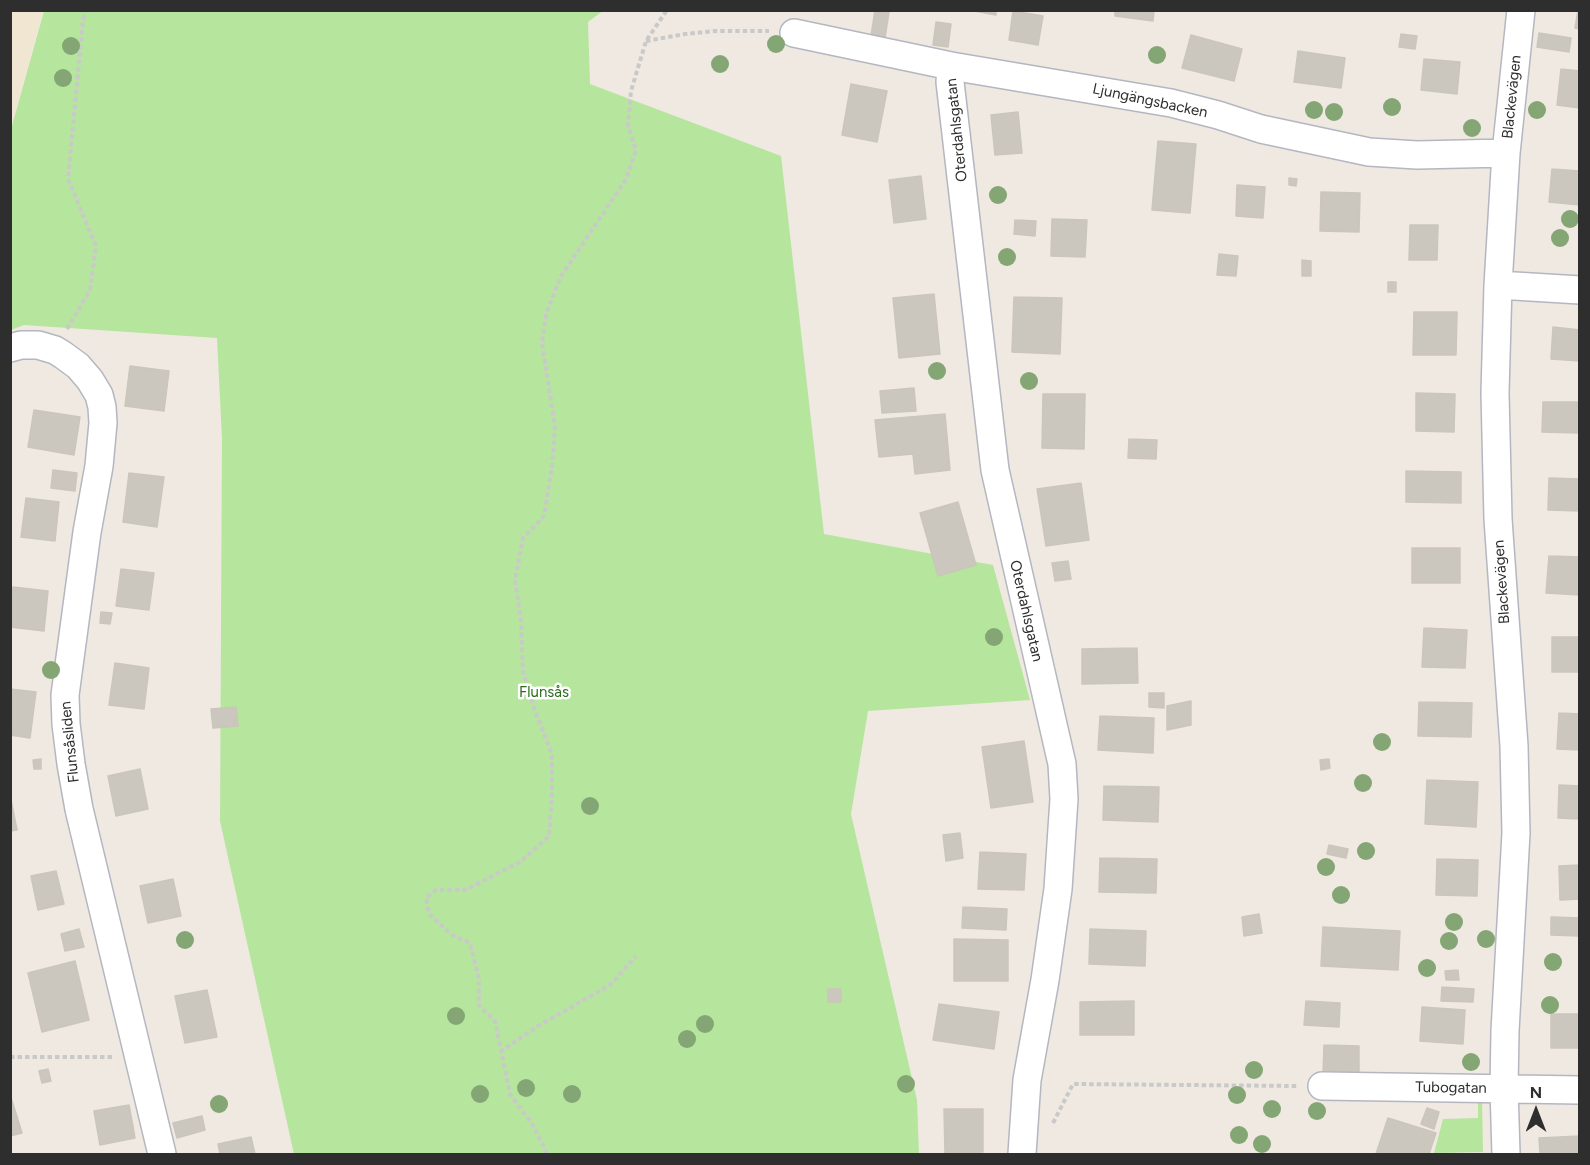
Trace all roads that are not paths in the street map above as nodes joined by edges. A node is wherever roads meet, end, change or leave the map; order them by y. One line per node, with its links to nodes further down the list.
1 (1521, 10): 4 (street, Blackevägen)
2 (794, 33): 3 (street, Ljungängsbacken)
3 (951, 66): 4 (street, Ljungängsbacken); 11 (street, Oterdahlsgatan)
4 (1506, 153): 5 (street, Blackevägen)
5 (1498, 285): 6 (street); 9 (street, Blackevägen)
6 (1580, 290)
7 (10, 348): 12 (street, Flunsåsliden)
8 (1322, 1086): 9 (street, Tubogatan)
9 (1504, 1088): 10 (street, Tubogatan); 13 (street, Blackevägen)
10 (1580, 1090)
11 (1022, 1153)
12 (162, 1155)
13 (1506, 1155)

